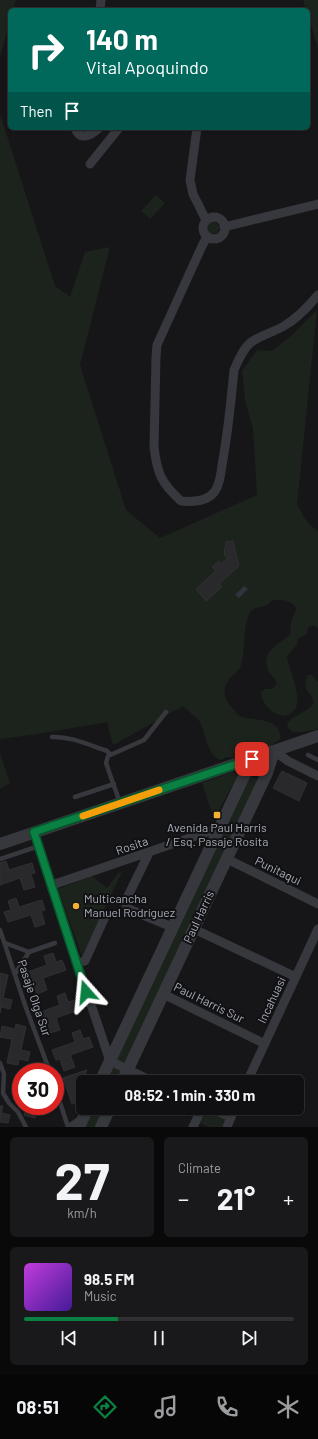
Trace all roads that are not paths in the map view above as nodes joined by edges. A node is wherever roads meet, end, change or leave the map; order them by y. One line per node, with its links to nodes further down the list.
1 (76, 130): 2 (street)
2 (97, 130)
3 (117, 130): 5 (street)
4 (197, 130): 7 (street)
5 (90, 164)
6 (318, 204): 8 (street)
7 (206, 220): 8 (street); 9 (street)
8 (224, 227): 9 (street)
9 (207, 237): 10 (street)
10 (318, 295)
11 (166, 712): 15 (lane)
12 (318, 736): 14 (street)
13 (52, 737): 15 (lane)
14 (274, 751): 17 (street); 19 (street); 29 (street, Paul Harris)
15 (110, 754): 20 (lane)
16 (308, 755): 18 (lane)
17 (252, 759): 22 (street); 23 (street, Paul Harris)
18 (318, 760)
19 (318, 776)
20 (114, 784): 21 (lane); 22 (lane)
21 (75, 797)
22 (121, 803): 24 (street)
23 (219, 828): 27 (street, Rosita); 33 (street, Paul Harris)
24 (34, 832): 25 (street); 26 (street)
25 (0, 844)
26 (39, 846): 28 (lane); 30 (street)
27 (149, 853): 30 (street, Rosita); 33 (street)
28 (0, 859)
29 (226, 859): 31 (street, Punitaqui); 34 (street, Paul Harris)
30 (52, 885): 40 (street)
31 (318, 904)
32 (105, 917): 40 (street)
33 (172, 927): 45 (street, Paul Harris)
34 (194, 929): 42 (street); 43 (street, Paul Harris)
35 (318, 929): 42 (street, Incahuasi)
36 (0, 930): 37 (lane, Pasaje Olga Sur)
37 (5, 942): 39 (lane); 41 (lane, Pasaje Olga Sur)
38 (55, 943): 39 (lane)
39 (29, 952): 41 (lane)
40 (77, 964): 45 (street)
41 (15, 974): 47 (lane, Pasaje Olga Sur)
42 (296, 977): 44 (street, Incahuasi)
43 (164, 994): 44 (street, Paul Harris Sur); 48 (street, Paul Harris)
44 (265, 1044): 52 (street, Incahuasi)
45 (110, 1061): 48 (street); 49 (street, Paul Harris)
46 (0, 1063): 60 (lane)
47 (47, 1063)
48 (128, 1070): 50 (street, Paul Harris); 51 (street)
49 (103, 1075)
50 (126, 1075)
51 (139, 1075)
52 (250, 1075)
53 (64, 1111): 61 (lane)
54 (107, 1115): 62 (street)
55 (199, 1115): 63 (street)
56 (225, 1115): 59 (street)
57 (232, 1115): 59 (street)
58 (84, 1118): 61 (street)
59 (231, 1118): 64 (street)
60 (26, 1127)
61 (70, 1127)
62 (102, 1127)
63 (194, 1127)
64 (227, 1127)

